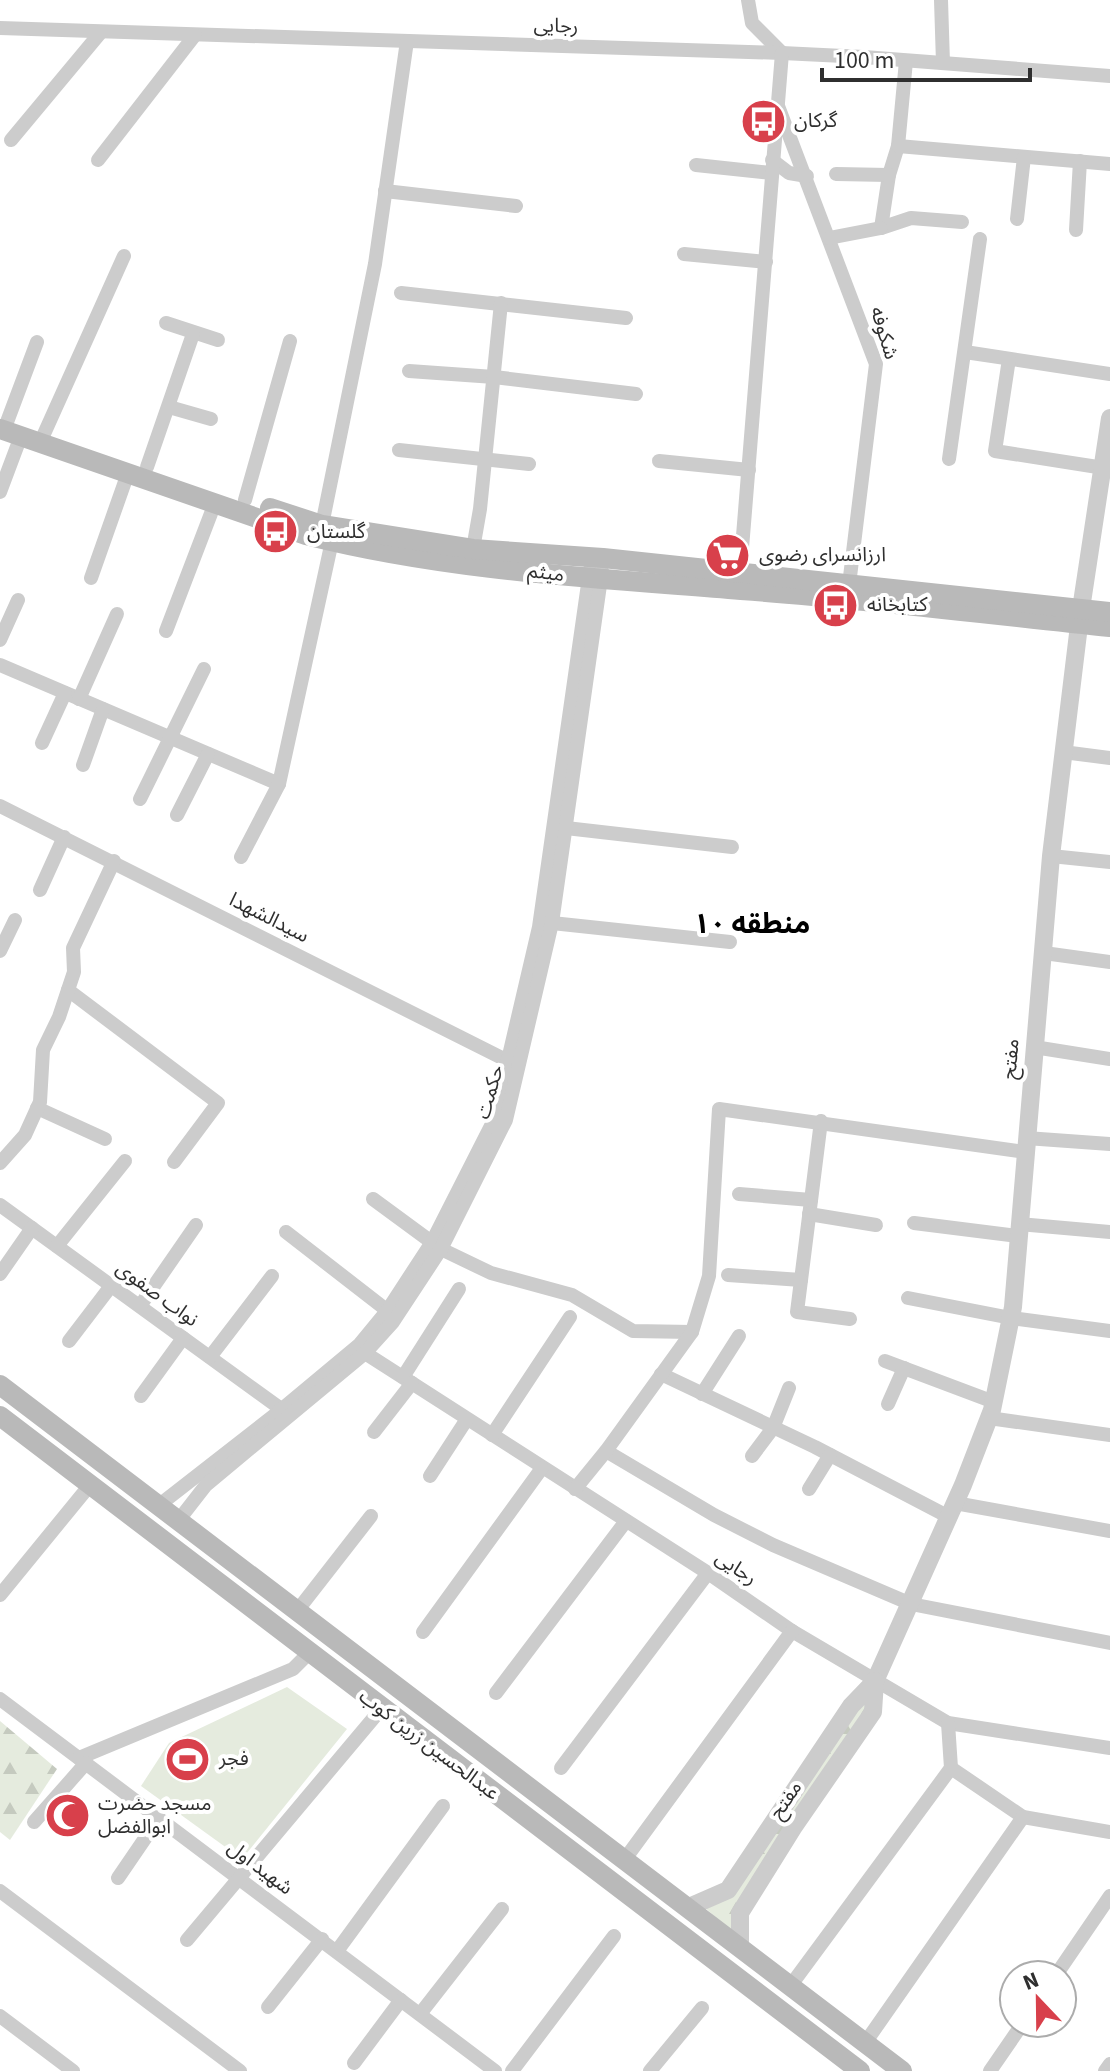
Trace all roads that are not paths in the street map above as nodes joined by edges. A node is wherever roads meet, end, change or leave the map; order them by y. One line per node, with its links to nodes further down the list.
1 (748, 0): 7 (street)
2 (941, 0): 9 (street)
3 (0, 28): 4 (street, رجایی)
4 (101, 32): 5 (street, رجایی); 12 (street)
5 (195, 35): 6 (street, رجایی); 15 (street)
6 (407, 41): 7 (street, رجایی); 23 (street)
7 (782, 53): 8 (street, رجایی); 11 (street)
8 (906, 61): 9 (street, رجایی); 13 (street)
9 (943, 63): 10 (street, رجایی)
10 (1110, 76)
11 (778, 105): 19 (street); 22 (street, شکوفه)
12 (11, 140)
13 (898, 146): 14 (street); 21 (street)
14 (1024, 157): 16 (street); 25 (street)
15 (98, 160)
16 (1080, 161): 17 (street); 28 (street)
17 (1110, 164)
18 (696, 165): 19 (street)
19 (772, 167): 22 (street); 33 (street)
20 (836, 174): 21 (street)
21 (889, 175): 27 (street)
22 (807, 176): 29 (street, شکوفه)
23 (385, 191): 24 (street); 64 (street)
24 (516, 206)
25 (1017, 219)
26 (962, 222): 27 (street)
27 (881, 228): 29 (street)
28 (1076, 230)
29 (829, 238): 70 (street, شکوفه)
30 (980, 239): 42 (street)
31 (684, 254): 33 (street)
32 (124, 256): 52 (street)
33 (766, 262): 59 (street)
34 (401, 293): 35 (street)
35 (501, 303): 36 (street); 46 (street)
36 (626, 318)
37 (166, 323): 38 (street)
38 (193, 334): 39 (street); 48 (street)
39 (218, 340)
40 (290, 341): 62 (street)
41 (37, 342): 51 (street)
42 (965, 352): 43 (street); 55 (street)
43 (1009, 359): 45 (street); 60 (street)
44 (409, 371): 46 (street)
45 (1110, 374)
46 (494, 377): 47 (street); 54 (street)
47 (636, 394)
48 (169, 407): 50 (street); 58 (street)
49 (1110, 418): 60 (street, مفتح)
50 (211, 419)
51 (7, 427): 52 (main road, میثم); 58 (main road, میثم); 61 (street)
52 (44, 434): 58 (main road, میثم)
53 (399, 450): 54 (street)
54 (486, 459): 57 (street); 65 (street)
55 (949, 459)
56 (659, 461): 59 (street)
57 (529, 464)
58 (138, 470): 62 (main road, میثم); 63 (main road, میثم); 68 (street)
59 (749, 470): 67 (street)
60 (1105, 479): 74 (street, مفتح)
61 (0, 492)
62 (245, 500): 64 (main road, میثم)
63 (215, 503): 64 (main road, میثم); 76 (street)
64 (327, 533): 65 (main road, میثم); 69 (main road, میثم); 88 (street)
65 (473, 549): 66 (main road, میثم)
66 (597, 558): 67 (main road, میثم); 69 (street, حکمت)
67 (740, 573): 70 (main road, میثم)
68 (91, 578)
69 (595, 579): 74 (main road, میثم); 92 (street, حکمت); 109 (street, حکمت)
70 (849, 585): 74 (main road, میثم)
71 (18, 600): 77 (street)
72 (1110, 612): 74 (main road, میثم)
73 (117, 614): 80 (street)
74 (1080, 616): 75 (main road, میثم); 84 (street, مفتح)
75 (1110, 627)
76 (166, 631)
77 (0, 640)
78 (0, 665): 80 (street)
79 (204, 669): 82 (street)
80 (72, 696): 81 (street); 83 (street)
81 (103, 709): 82 (street); 87 (street)
82 (170, 737): 85 (street); 89 (street)
83 (42, 743)
84 (1063, 752): 86 (street); 95 (street, مفتح)
85 (208, 754): 88 (street); 91 (street)
86 (1110, 758)
87 (83, 765)
88 (279, 784): 96 (street)
89 (140, 799)
90 (0, 806): 93 (street, سیدالشهدا)
91 (177, 815)
92 (566, 828): 94 (street); 101 (street, حکمت)
93 (64, 837): 97 (street, سیدالشهدا); 99 (street)
94 (732, 847)
95 (1051, 856): 98 (street); 104 (street, مفتح)
96 (241, 857)
97 (114, 861): 106 (street); 109 (street, سیدالشهدا)
98 (1110, 862)
99 (40, 890)
100 (15, 920): 103 (street)
101 (552, 923): 102 (street); 109 (street, حکمت)
102 (730, 942)
103 (0, 951)
104 (1044, 953): 105 (street); 107 (street, مفتح)
105 (1110, 962)
106 (68, 990): 110 (street); 116 (street)
107 (1034, 1047): 108 (street); 114 (street, مفتح)
108 (1110, 1059)
109 (513, 1064): 130 (street, حکمت)
110 (37, 1108): 112 (street); 117 (street)
111 (821, 1121): 114 (street); 121 (street); 144 (street)
112 (105, 1139)
113 (1110, 1144): 114 (street)
114 (1025, 1145): 126 (street, مفتح)
115 (125, 1161): 129 (street)
116 (174, 1162)
117 (0, 1163)
118 (739, 1194): 121 (street)
119 (373, 1199): 130 (street)
120 (0, 1205): 125 (street, نواب صفوی)
121 (810, 1207): 124 (street); 134 (street)
122 (914, 1223): 126 (street)
123 (196, 1225): 138 (street)
124 (876, 1225)
125 (32, 1228): 129 (street, نواب صفوی); 131 (street)
126 (1019, 1230): 128 (street); 141 (street, مفتح)
127 (286, 1232): 139 (street)
128 (1110, 1232)
129 (57, 1246): 135 (street, نواب صفوی)
130 (436, 1246): 139 (street, حکمت); 144 (street)
131 (0, 1274)
132 (728, 1275): 134 (street)
133 (272, 1276): 149 (street)
134 (801, 1280): 142 (street)
135 (111, 1286): 138 (street, نواب صفوی); 147 (street)
136 (459, 1289): 153 (street)
137 (908, 1298): 141 (street)
138 (140, 1306): 146 (street, نواب صفوی)
139 (392, 1314): 148 (street, حکمت); 160 (street, حکمت)
140 (570, 1317): 165 (street)
141 (1011, 1318): 143 (street); 159 (street, مفتح)
142 (850, 1319)
143 (1110, 1331)
144 (692, 1332): 152 (street)
145 (739, 1336): 156 (street)
146 (183, 1338): 149 (street, نواب صفوی); 157 (street)
147 (69, 1341)
148 (365, 1353): 153 (street, رجایی); 160 (street, حکمت)
149 (210, 1357): 160 (street, نواب صفوی)
150 (885, 1361): 151 (street)
151 (904, 1368): 158 (street); 159 (street)
152 (661, 1374): 156 (street); 167 (street)
153 (407, 1380): 162 (street, رجایی); 164 (street)
154 (0, 1385): 175 (main road, عبدالحسین زرین کوب)
155 (789, 1388): 163 (street)
156 (702, 1394): 163 (street)
157 (141, 1396)
158 (888, 1404)
159 (992, 1410): 166 (street); 176 (street, مفتح)
160 (286, 1413): 175 (street, حکمت); 178 (street, حکمت)
161 (0, 1416): 172 (main road, عبدالحسین زرین کوب)
162 (467, 1419): 165 (street, رجایی); 171 (street)
163 (773, 1428): 168 (street); 169 (street)
164 (374, 1432)
165 (492, 1435): 170 (street, رجایی)
166 (1110, 1435)
167 (606, 1451): 173 (street); 187 (street)
168 (830, 1455): 174 (street); 176 (street)
169 (752, 1456)
170 (542, 1468): 173 (street, رجایی); 190 (street)
171 (430, 1476)
172 (90, 1485): 182 (main road, عبدالحسین زرین کوب); 186 (street)
173 (575, 1489): 179 (street, رجایی)
174 (809, 1489)
175 (158, 1506): 178 (main road, عبدالحسین زرین کوب)
176 (952, 1510): 180 (street); 187 (street, مفتح)
177 (371, 1516): 188 (street)
178 (178, 1521): 181 (main road, عبدالحسین زرین کوب)
179 (626, 1521): 184 (street, رجایی); 194 (street)
180 (1110, 1531)
181 (205, 1542): 182 (main road); 183 (main road, عبدالحسین زرین کوب)
182 (185, 1557): 185 (main road, عبدالحسین زرین کوب)
183 (236, 1565): 185 (main road); 188 (main road, عبدالحسین زرین کوب)
184 (708, 1573): 189 (street, رجایی); 200 (street)
185 (217, 1582): 192 (main road, عبدالحسین زرین کوب)
186 (0, 1595)
187 (911, 1604): 191 (street); 193 (street, مفتح)
188 (297, 1611): 207 (main road, عبدالحسین زرین کوب)
189 (792, 1631): 193 (street, رجایی); 207 (street)
190 (423, 1632)
191 (1110, 1643)
192 (309, 1653): 196 (main road, عبدالحسین زرین کوب); 199 (street)
193 (875, 1681): 197 (street, رجایی); 212 (street, مفتح); 217 (street, مفتح)
194 (496, 1693)
195 (0, 1699): 199 (street, شهید اول)
196 (382, 1708): 208 (street); 237 (main road, عبدالحسین زرین کوب)
197 (948, 1723): 198 (street, رجایی); 201 (street)
198 (1110, 1748)
199 (82, 1761): 204 (street, شهید اول); 205 (street)
200 (561, 1768)
201 (951, 1768): 203 (street); 220 (street)
202 (443, 1806): 218 (street)
203 (1023, 1817): 206 (street); 227 (street)
204 (159, 1818): 208 (street, شهید اول); 209 (street)
205 (34, 1822)
206 (1110, 1832)
207 (625, 1859): 212 (main road, عبدالحسین زرین کوب)
208 (239, 1877): 215 (street, شهید اول); 216 (street)
209 (118, 1878)
210 (0, 1891): 232 (street)
211 (1110, 1896): 219 (street)
212 (689, 1907): 217 (main road, عبدالحسین زرین کوب)
213 (502, 1909): 224 (street)
214 (614, 1936): 235 (street)
215 (322, 1939): 218 (street, شهید اول); 222 (street)
216 (187, 1940)
217 (740, 1947): 220 (main road, عبدالحسین زرین کوب)
218 (337, 1951): 221 (street, شهید اول)
219 (1067, 1959)
220 (791, 1985): 227 (main road)
221 (401, 2000): 224 (street, شهید اول); 229 (street)
222 (268, 2007)
223 (702, 2008): 236 (street)
224 (420, 2014): 228 (street, شهید اول)
225 (0, 2016): 231 (street)
226 (1012, 2039): 239 (street)
227 (865, 2043): 238 (main road)
228 (478, 2058): 233 (street); 234 (street, شهید اول)
229 (354, 2063)
230 (1110, 2064): 240 (street)
231 (73, 2071)
232 (240, 2071)
233 (469, 2071)
234 (495, 2071)
235 (512, 2071)
236 (650, 2071)
237 (860, 2071)
238 (902, 2071)
239 (990, 2071)
240 (1105, 2071)

